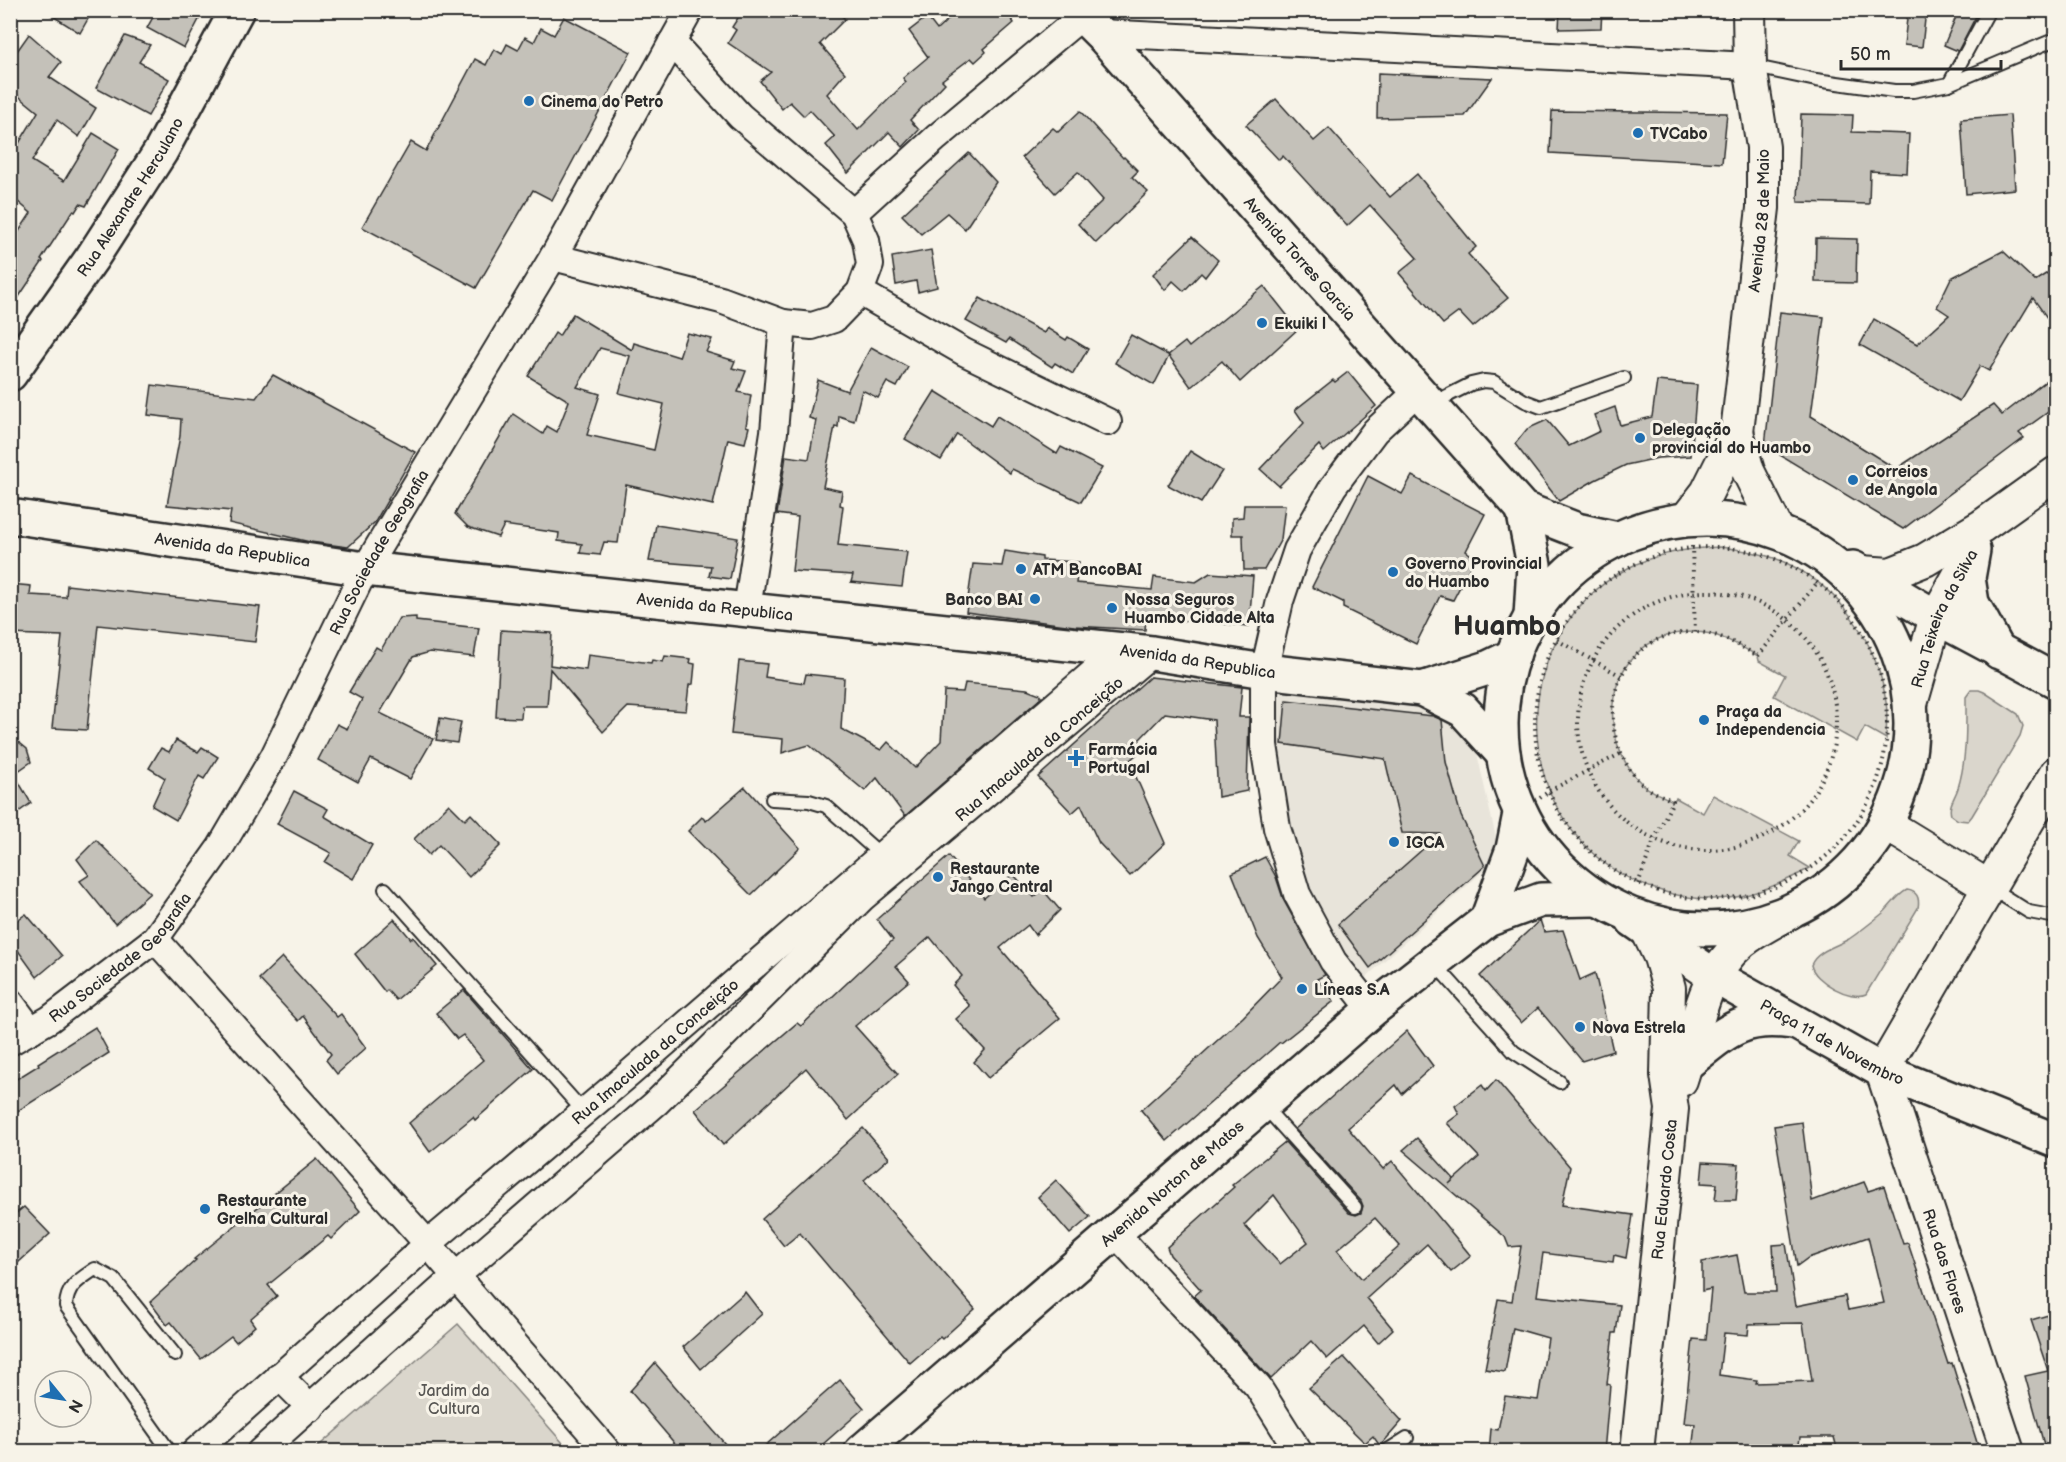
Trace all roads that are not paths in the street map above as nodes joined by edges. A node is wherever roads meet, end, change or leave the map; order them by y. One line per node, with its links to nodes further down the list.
1 (237, 10): 14 (main road, Rua Alexandre Herculano)
2 (690, 10): 7 (street, Rua Sociedade Geografia)
3 (1749, 10): 8 (street, Avenida 28 de Maio)
4 (1989, 10): 9 (lane)
5 (1086, 20): 8 (street); 10 (street); 16 (main road, Avenida Torres Garcia)
6 (2055, 39): 9 (lane)
7 (672, 42): 10 (street); 11 (street, Rua Sociedade Geografia)
8 (1750, 66): 9 (lane); 18 (street, Avenida 28 de Maio)
9 (1949, 84)
10 (854, 213): 12 (street)
11 (553, 257): 13 (street); 28 (street, Rua Sociedade Geografia)
12 (860, 292): 13 (street); 17 (street)
13 (783, 323): 30 (street)
14 (10, 374)
15 (1624, 378): 16 (lane)
16 (1424, 398): 20 (main road, Avenida Torres Garcia); 37 (street)
17 (1108, 422)
18 (1737, 432): 23 (street); 24 (street)
19 (2053, 483): 21 (street, Rua Teixeira da Silva)
20 (1523, 509): 25 (main road); 32 (main road)
21 (2006, 510): 26 (street, Rua Teixeira da Silva); 29 (street, Rua Teixeira da Silva)
22 (10, 516): 28 (main road, Avenida da Republica)
23 (1778, 531): 24 (main road, Praça 11 de Novembro); 27 (main road, Praça 11 de Novembro)
24 (1689, 533): 25 (main road, Praça 11 de Novembro)
25 (1618, 539): 32 (main road, Praça 11 de Novembro)
26 (1973, 550): 31 (street, Rua Teixeira da Silva); 34 (main road)
27 (1819, 551): 29 (main road, Praça 11 de Novembro); 40 (main road, Praça 11 de Novembro)
28 (365, 570): 30 (main road, Avenida da Republica); 54 (street, Rua Sociedade Geografia)
29 (1861, 572): 31 (main road, Praça 11 de Novembro)
30 (747, 609): 33 (main road, Avenida da Republica)
31 (1936, 617): 34 (main road, Praça 11 de Novembro); 40 (street, Rua Teixeira da Silva)
32 (1531, 618): 36 (main road, Praça 11 de Novembro)
33 (1118, 651): 35 (main road, Avenida da Republica); 46 (street, Rua Imaculada da Conceição)
34 (1999, 652): 38 (main road, Praça 11 de Novembro)
35 (1152, 653): 37 (main road, Avenida da Republica); 65 (street, Rua Imaculada da Conceição)
36 (1513, 656): 39 (main road); 41 (main road, Praça 11 de Novembro)
37 (1264, 672): 39 (main road, Avenida da Republica); 58 (street)
38 (2055, 681)
39 (1422, 689): 41 (main road)
40 (1911, 704): 45 (main road, Praça 11 de Novembro)
41 (1503, 754): 44 (main road, Praça 11 de Novembro)
42 (2055, 773): 47 (street)
43 (772, 799): 46 (lane)
44 (1520, 814): 49 (main road, Praça 11 de Novembro); 52 (main road)
45 (1886, 824): 47 (street); 50 (main road, Praça 11 de Novembro)
46 (881, 855): 63 (street, Rua Imaculada da Conceição)
47 (1989, 887): 51 (lane); 62 (street)
48 (385, 889): 68 (lane)
49 (1595, 899): 52 (main road); 53 (main road, Praça 11 de Novembro)
50 (1789, 913): 53 (main road, Praça 11 de Novembro); 56 (street)
51 (2055, 917)
52 (1487, 920): 55 (main road, Avenida Norton de Matos)
53 (1636, 923): 56 (main road, Praça 11 de Novembro); 67 (street, Rua Eduardo Costa)
54 (155, 939): 60 (street, Rua Sociedade Geografia); 72 (street)
55 (1433, 962): 58 (main road, Avenida Norton de Matos); 64 (lane)
56 (1714, 976): 59 (main road, Praça 11 de Novembro); 61 (street)
57 (10, 1002): 60 (street)
58 (1372, 1010): 66 (main road, Avenida Norton de Matos)
59 (1794, 1022): 61 (main road); 62 (main road, Praça 11 de Novembro)
60 (21, 1036)
61 (1687, 1063): 67 (street)
62 (1882, 1071): 69 (main road, Praça 11 de Novembro); 86 (street, Rua das Flores)
63 (629, 1074): 65 (street); 68 (street, Rua Imaculada da Conceição)
64 (1560, 1082)
65 (656, 1103): 73 (street, Rua Imaculada da Conceição)
66 (1263, 1104): 70 (lane); 71 (main road, Avenida Norton de Matos)
67 (1672, 1109): 85 (street, Rua Eduardo Costa)
68 (584, 1112): 72 (street, Rua Imaculada da Conceição)
69 (2055, 1141)
70 (1355, 1207)
71 (1115, 1233): 82 (main road, Avenida Norton de Matos); 83 (street)
72 (428, 1244): 73 (street); 75 (street, Rua Imaculada da Conceição)
73 (456, 1276): 76 (street, Rua Imaculada da Conceição); 81 (street)
74 (175, 1355): 78 (lane)
75 (279, 1376): 76 (street); 79 (street, Rua Imaculada da Conceição)
76 (311, 1408): 80 (street, Rua Imaculada da Conceição)
77 (1407, 1438): 84 (lane)
78 (170, 1452)
79 (195, 1452)
80 (260, 1452)
81 (608, 1452)
82 (861, 1452)
83 (1299, 1452)
84 (1385, 1452)
85 (1637, 1452)
86 (2008, 1452)

